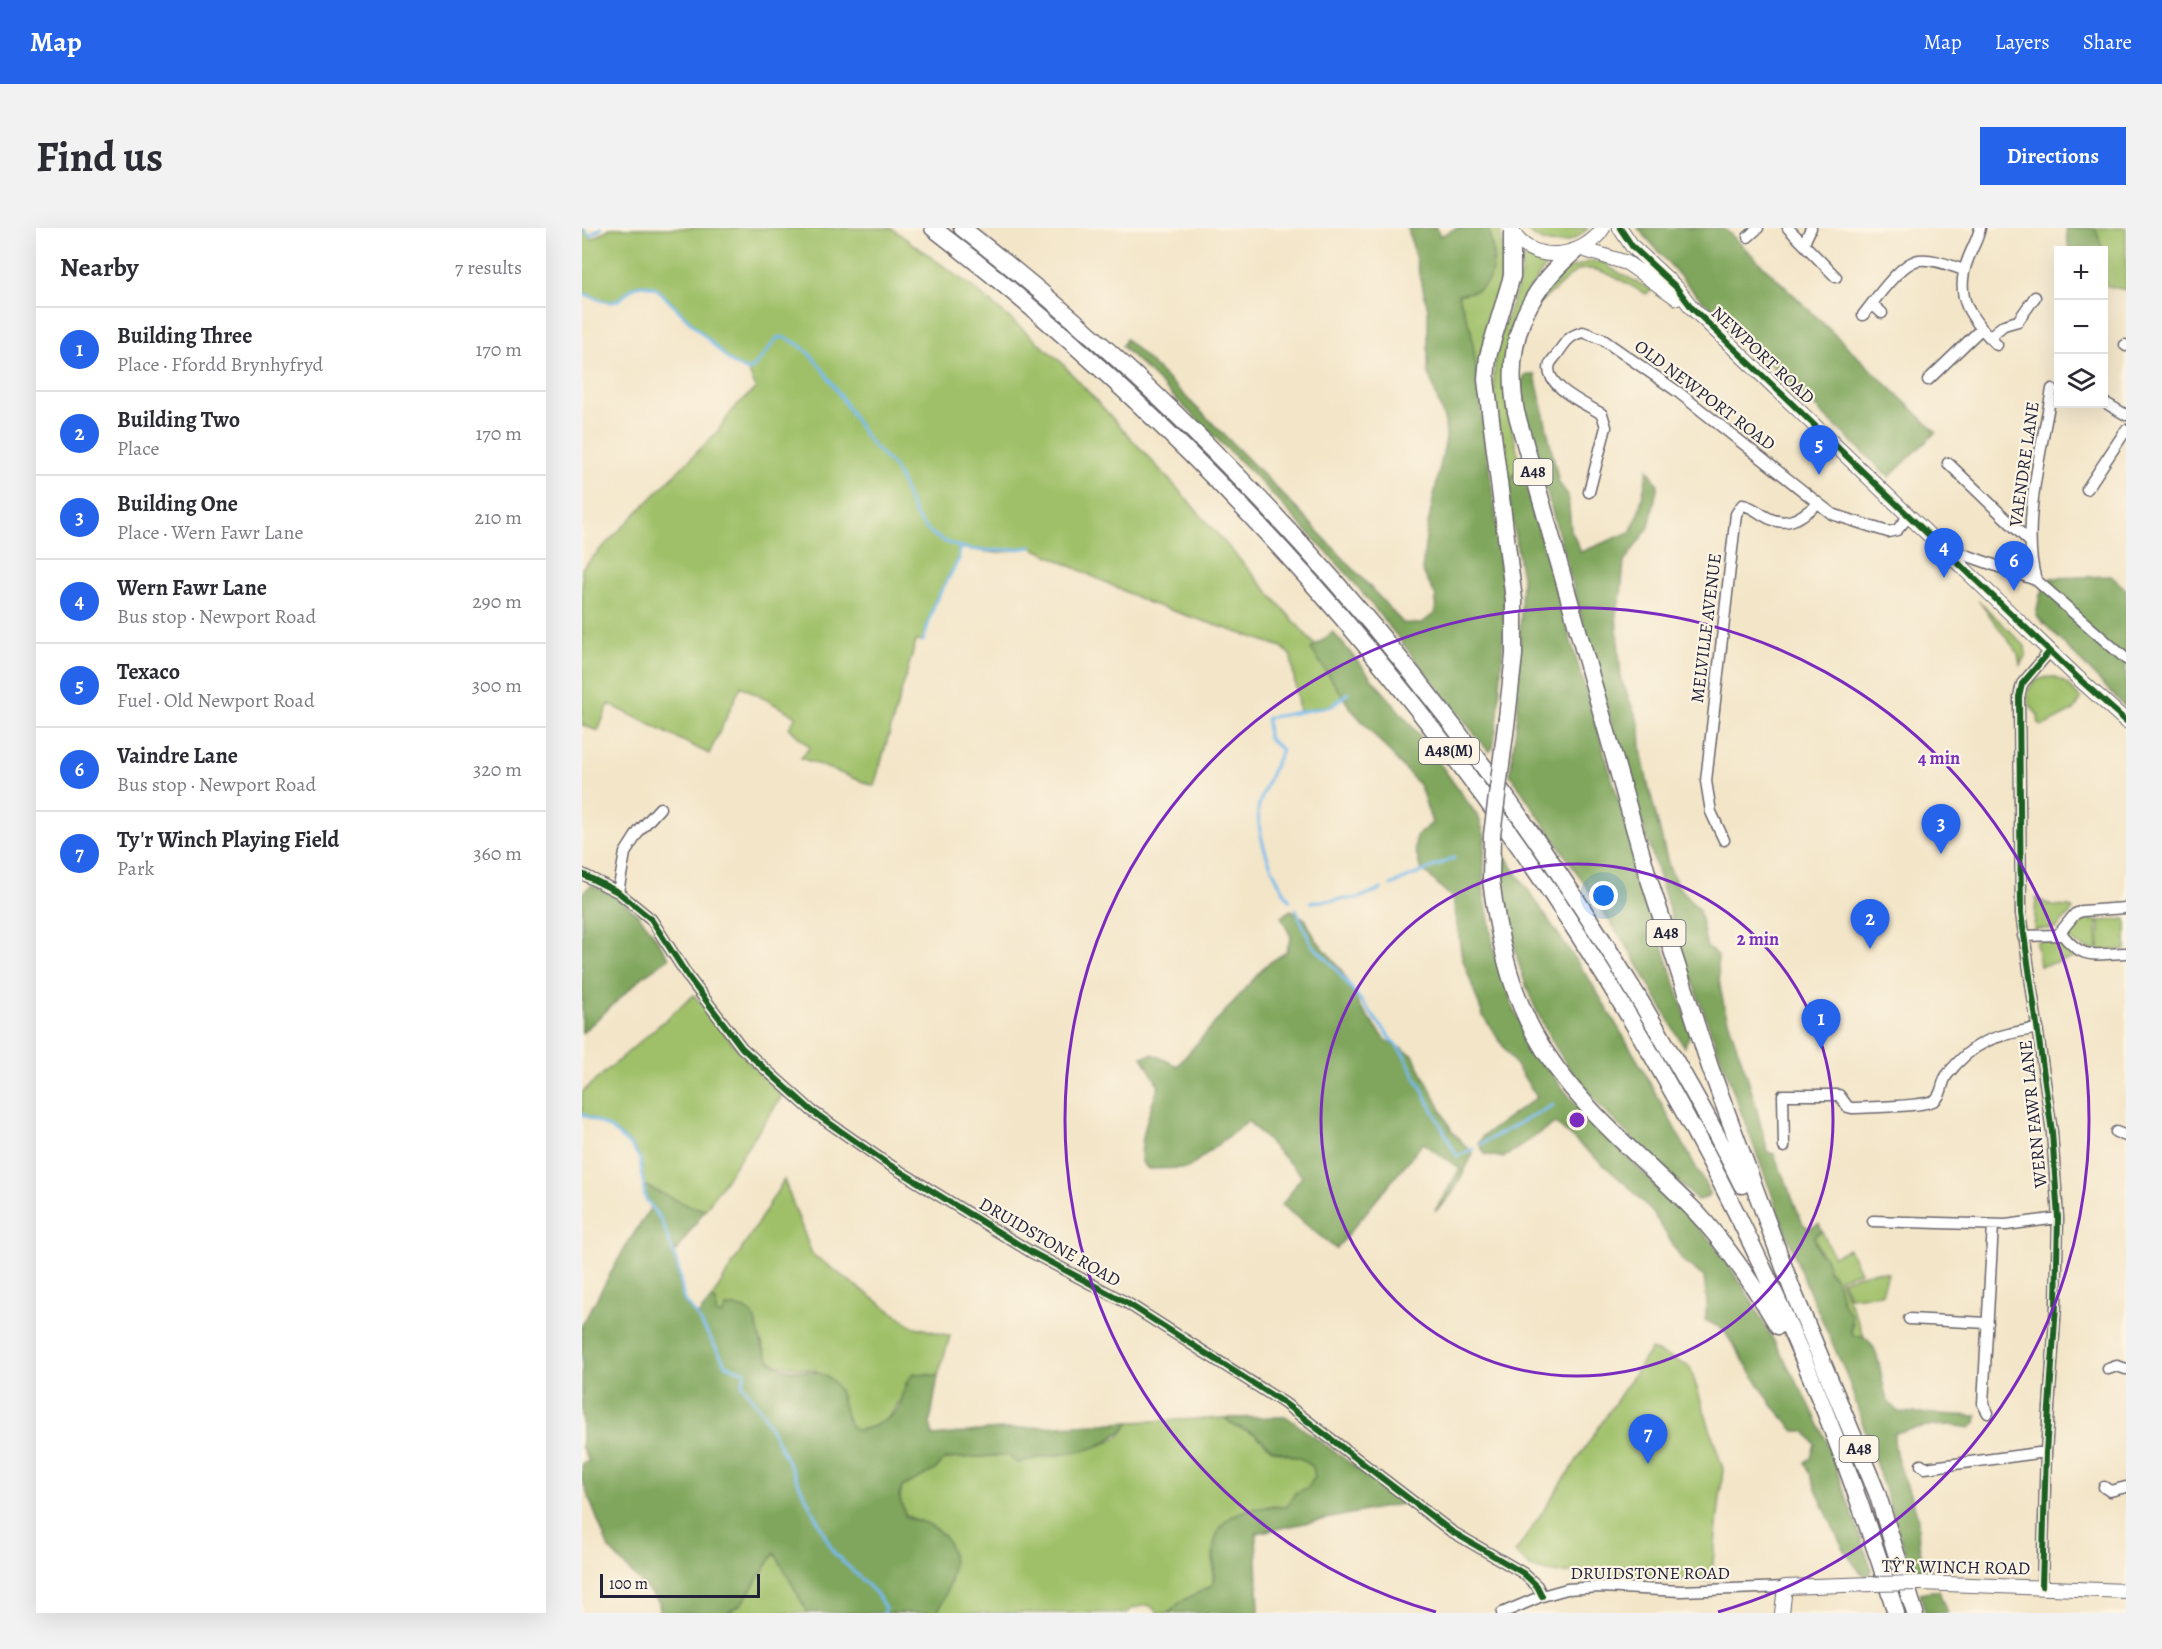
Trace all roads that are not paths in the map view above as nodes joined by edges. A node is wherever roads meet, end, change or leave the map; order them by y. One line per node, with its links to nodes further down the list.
1 (933, 228): 55 (highway, A48(M))
2 (962, 228): 50 (highway, A48(M))
3 (1603, 228): 12 (main road)
4 (1620, 228): 17 (main road, NEWPORT ROAD)
5 (1758, 228): 10 (street)
6 (1788, 228): 11 (street)
7 (1811, 228): 11 (street)
8 (1980, 228): 13 (street)
9 (1511, 230): 12 (main road, NEWPORT ROAD); 55 (highway, A48, bridge)
10 (1748, 237)
11 (1804, 243): 14 (street)
12 (1578, 250): 17 (main road, NEWPORT ROAD); 50 (highway, A48)
13 (1964, 270): 16 (street); 20 (street)
14 (1836, 277)
15 (2035, 297): 20 (street)
16 (1872, 304): 18 (street); 19 (street)
17 (1692, 308): 30 (main road, NEWPORT ROAD)
18 (1882, 314)
19 (1863, 315)
20 (1989, 337): 21 (street)
21 (1928, 380)
22 (2052, 389): 31 (street, VAENDRE LANE)
23 (2108, 405): 24 (street)
24 (2126, 415)
25 (2126, 430): 27 (street)
26 (1948, 463): 31 (street)
27 (2087, 489)
28 (1589, 492): 29 (street, OLD NEWPORT ROAD)
29 (1817, 504): 30 (street, OLD NEWPORT ROAD); 38 (street, MELVILLE AVENUE)
30 (1909, 516): 32 (main road, NEWPORT ROAD)
31 (2030, 542): 33 (street, VAENDRE LANE)
32 (1942, 547): 33 (street, NEWPORT ROAD); 34 (main road, NEWPORT ROAD)
33 (2036, 580): 35 (street, NEWPORT ROAD)
34 (2050, 651): 36 (main road, NEWPORT ROAD); 43 (street, WERN FAWR LANE)
35 (2126, 659)
36 (2126, 721)
37 (660, 808): 40 (street)
38 (1724, 840)
39 (582, 874): 40 (street, DRUIDSTONE ROAD)
40 (618, 892): 64 (street, DRUIDSTONE ROAD)
41 (2126, 908): 42 (street)
42 (2061, 933): 43 (street); 44 (street)
43 (2023, 936): 45 (street, WERN FAWR LANE)
44 (2126, 953)
45 (2038, 1028): 46 (street); 47 (street, WERN FAWR LANE)
46 (1784, 1147)
47 (2058, 1218): 49 (street); 57 (street, WERN FAWR LANE)
48 (1873, 1221): 49 (street)
49 (1993, 1225): 52 (street)
50 (1792, 1289): 68 (highway, A48)
51 (1909, 1319): 52 (street)
52 (1988, 1323): 56 (street)
53 (2108, 1369): 54 (street)
54 (2126, 1369)
55 (1815, 1389): 67 (highway, A48)
56 (1988, 1413)
57 (2046, 1452): 58 (street); 61 (street, WERN FAWR LANE)
58 (1921, 1465)
59 (2104, 1487): 60 (street)
60 (2126, 1487)
61 (2042, 1586): 62 (main road, TŶ'R WINCH ROAD, bridge); 63 (main road, TŶ'R WINCH ROAD)
62 (1785, 1587): 64 (street, DRUIDSTONE ROAD); 66 (main road)
63 (2126, 1591)
64 (1542, 1596): 65 (street)
65 (1502, 1613)
66 (1782, 1613)
67 (1896, 1613)
68 (1915, 1613)

